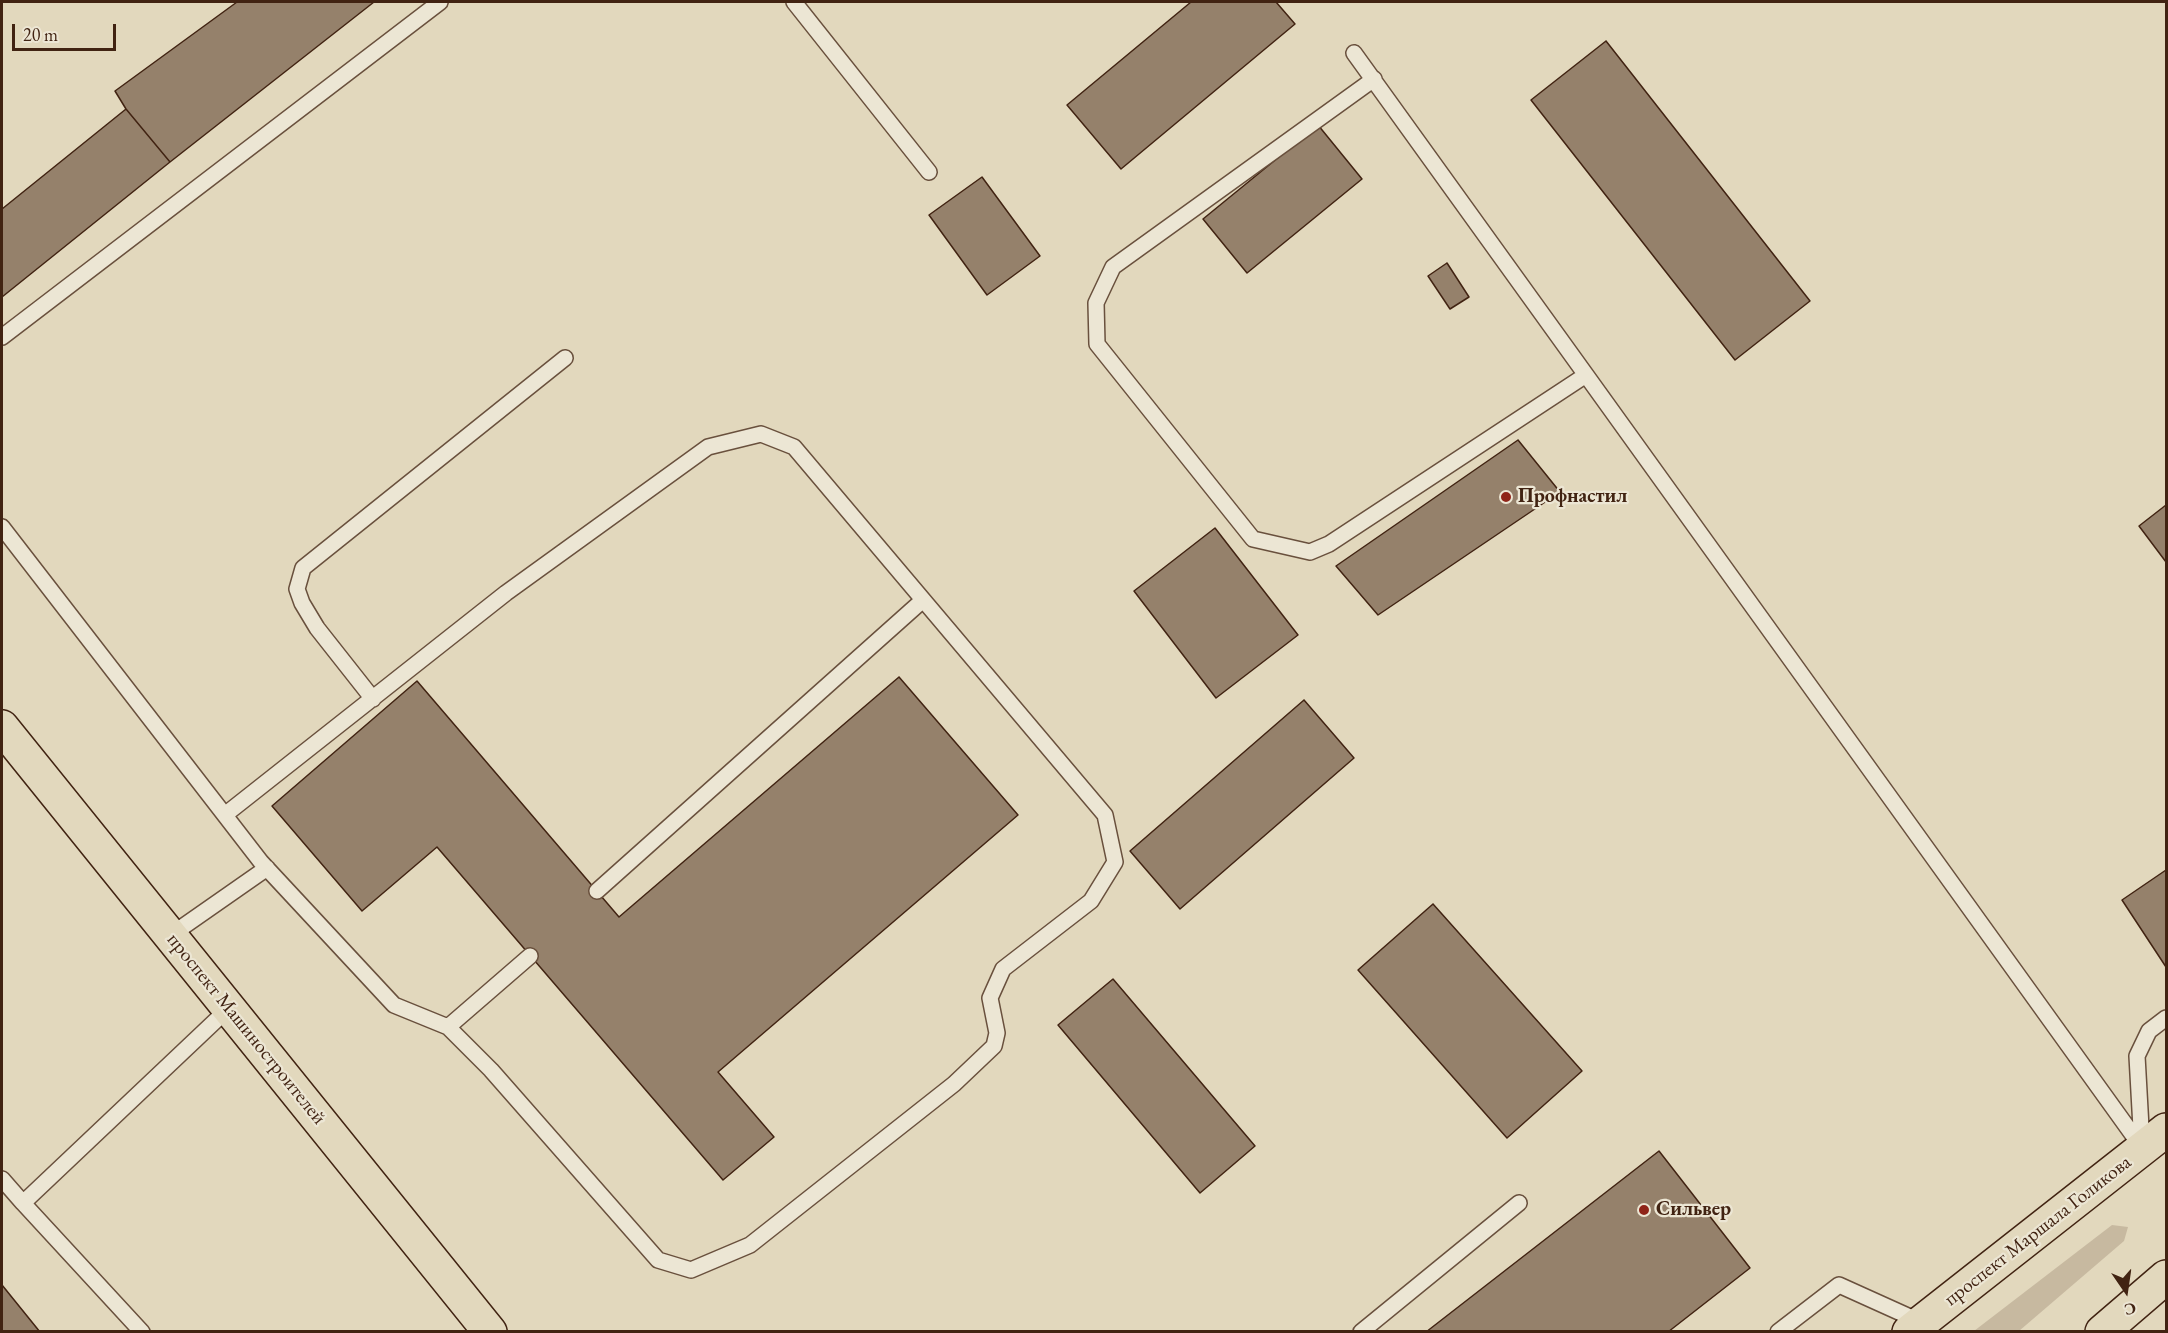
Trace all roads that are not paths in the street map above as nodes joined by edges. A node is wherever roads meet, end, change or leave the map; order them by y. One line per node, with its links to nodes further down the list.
1 (440, 2): 6 (lane)
2 (794, 2): 5 (lane)
3 (1354, 53): 4 (lane)
4 (1374, 79): 8 (lane); 8 (lane)
5 (929, 172)
6 (2, 337)
7 (565, 357): 11 (lane)
8 (1586, 375): 21 (lane)
9 (2, 527): 13 (lane)
10 (923, 600): 11 (lane); 15 (lane); 20 (lane)
11 (373, 699): 13 (lane)
12 (2, 728): 16 (main road, проспект Машиностроителей)
13 (226, 814): 14 (lane)
14 (267, 868): 16 (lane); 20 (lane)
15 (597, 891)
16 (171, 935): 18 (main road, проспект Машиностроителей)
17 (530, 956): 20 (lane)
18 (230, 1008): 23 (lane); 28 (main road, проспект Машиностроителей)
19 (2166, 1018): 21 (lane)
20 (448, 1027)
21 (2155, 1140): 26 (main road, проспект Маршала Голикова)
22 (2, 1179): 23 (lane)
23 (23, 1203): 27 (lane)
24 (1519, 1203): 29 (lane)
25 (2166, 1277): 31 (main road)
26 (1915, 1327): 30 (lane)
27 (142, 1332)
28 (490, 1332)
29 (1361, 1332)
30 (1778, 1332)
31 (2102, 1332)

